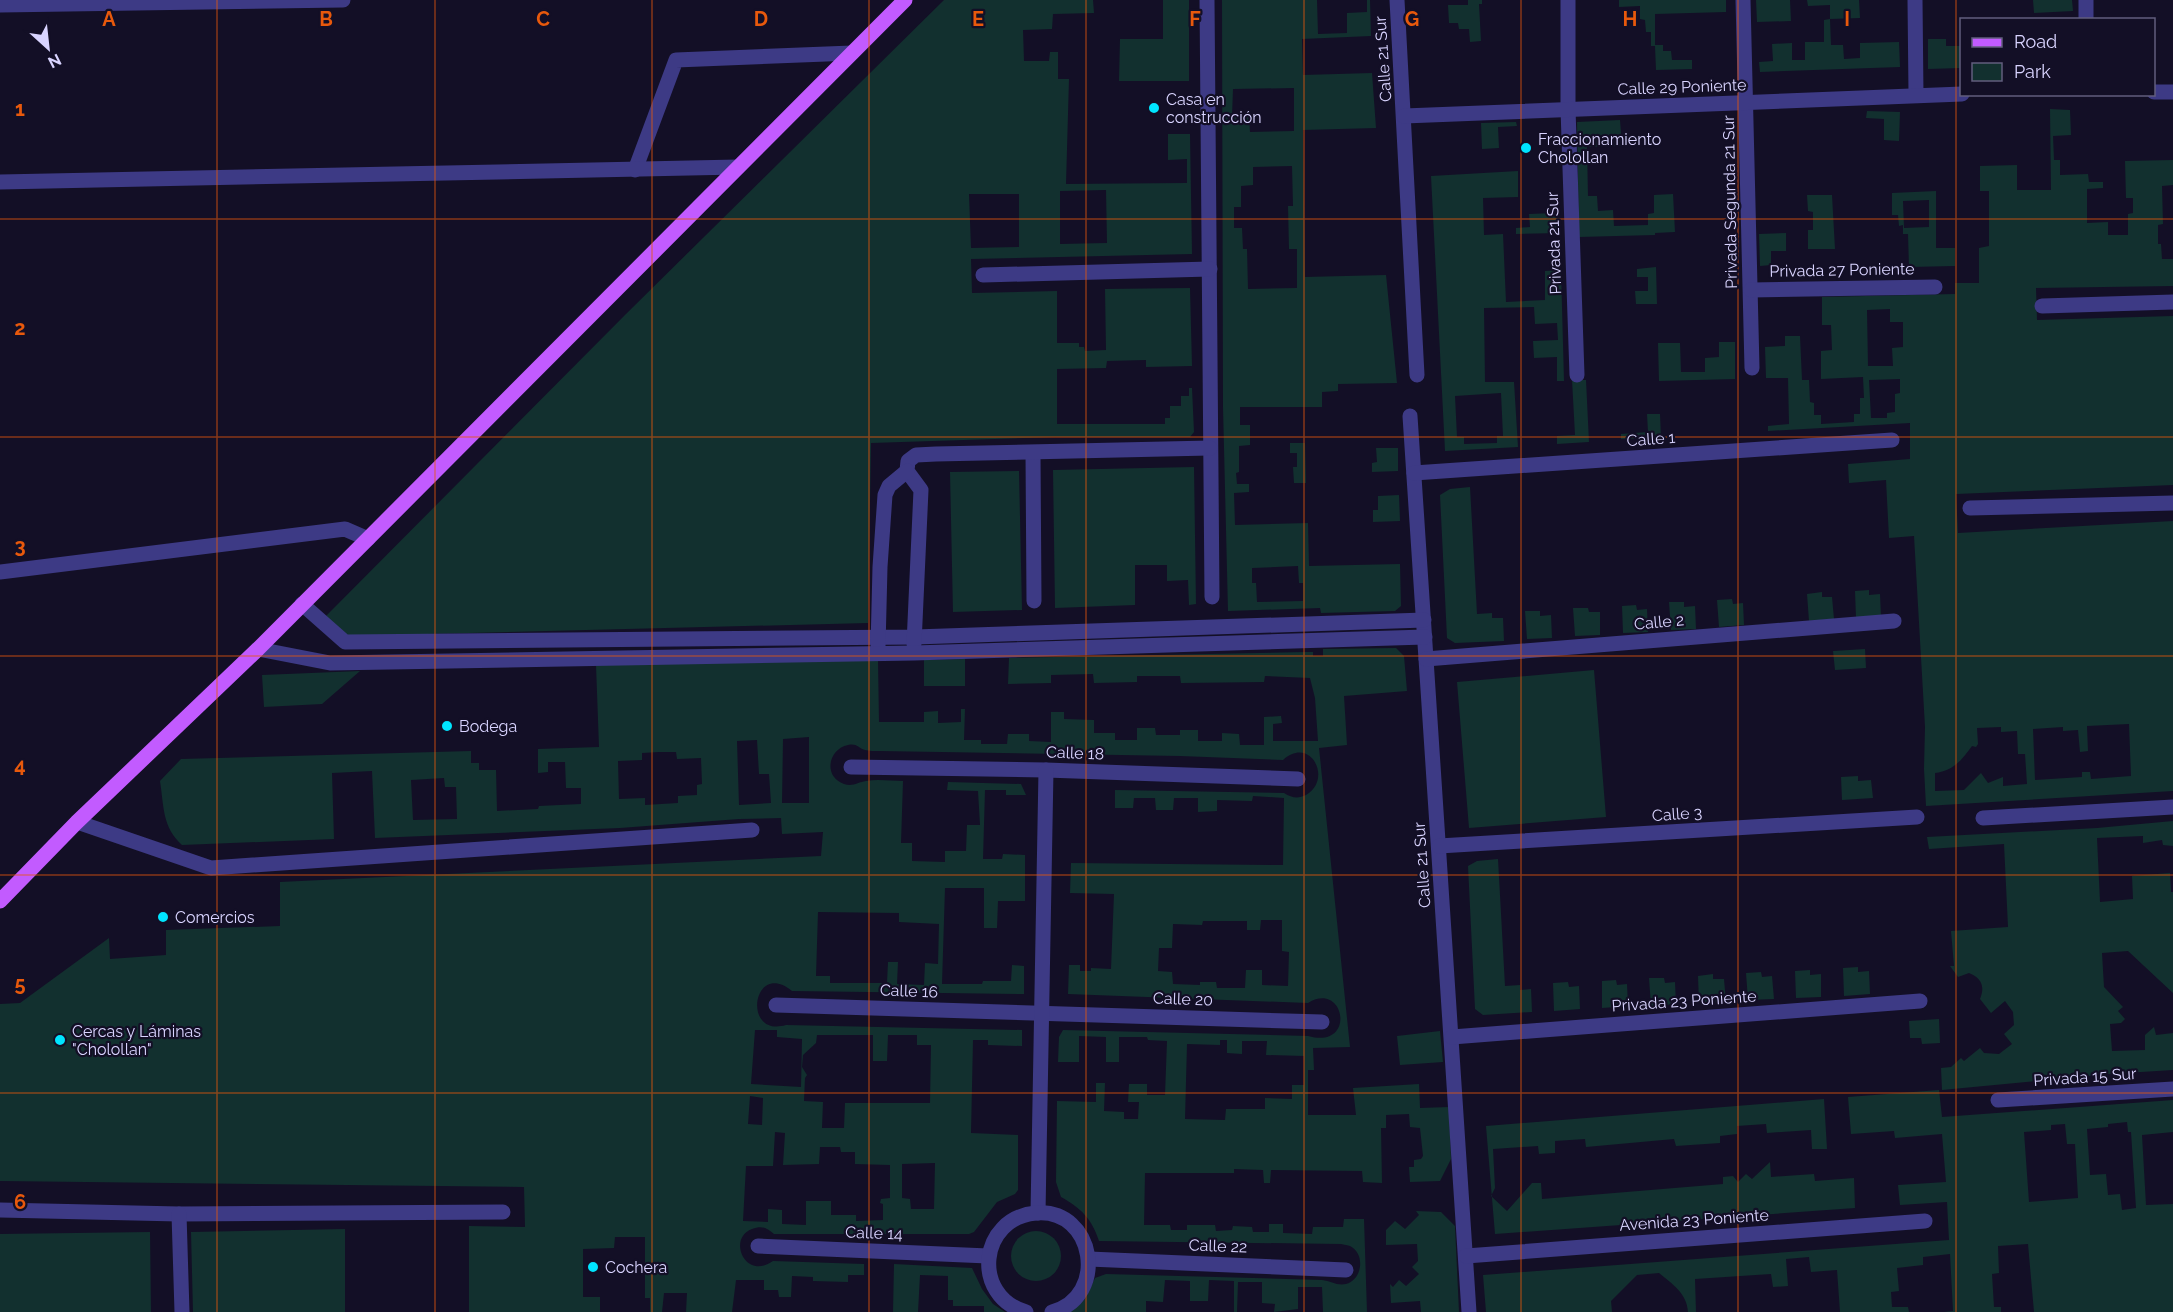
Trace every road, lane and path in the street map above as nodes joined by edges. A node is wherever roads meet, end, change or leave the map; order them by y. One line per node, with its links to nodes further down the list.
1 (343, 0): 9 (street)
2 (905, 0): 11 (main road)
3 (1207, 0): 22 (street)
4 (1397, 0): 18 (street, Calle 21 Sur)
5 (1568, 0): 17 (street, Privada 21 Sur)
6 (1743, 0): 16 (street, Privada Segunda 21 Sur)
7 (1915, 0): 14 (street)
8 (2086, 0): 10 (street)
9 (0, 5)
10 (2086, 18)
11 (852, 53): 19 (main road); 20 (street)
12 (2155, 92): 13 (street)
13 (2173, 92)
14 (1916, 94): 15 (street, Calle 29 Poniente); 16 (street, Calle 29 Poniente)
15 (1960, 94)
16 (1746, 104): 17 (street, Calle 29 Poniente); 25 (street, Privada Segunda 21 Sur)
17 (1568, 109): 18 (street, Calle 29 Poniente); 30 (street, Privada 21 Sur)
18 (1404, 116): 29 (street, Calle 21 Sur)
19 (738, 167): 20 (street); 39 (main road)
20 (635, 170): 21 (street)
21 (0, 182)
22 (1210, 270): 23 (street); 33 (street)
23 (983, 275)
24 (1935, 287): 25 (street, Privada 27 Poniente)
25 (1750, 290): 28 (street, Privada Segunda 21 Sur)
26 (2173, 302): 27 (street)
27 (2042, 306)
28 (1752, 368)
29 (1416, 375)
30 (1577, 375)
31 (1410, 416): 36 (street, Calle 21 Sur)
32 (1892, 441): 36 (street, Calle 1)
33 (1210, 448): 34 (street); 41 (street)
34 (1033, 453): 35 (street); 42 (street)
35 (907, 471): 46 (street); 47 (street)
36 (1414, 473): 44 (street, Calle 21 Sur)
37 (2173, 503): 38 (street)
38 (1970, 508)
39 (368, 539): 40 (street); 43 (main road)
40 (0, 572)
41 (1212, 597)
42 (1034, 601)
43 (302, 604): 47 (street); 49 (main road)
44 (1424, 620): 46 (street); 48 (street, Calle 21 Sur)
45 (1894, 621): 52 (street, Calle 2)
46 (915, 636): 47 (street); 50 (street)
47 (879, 637): 51 (street)
48 (1425, 637): 50 (street); 52 (street, Calle 21 Sur)
49 (258, 649): 51 (street); 59 (main road)
50 (914, 653): 51 (street)
51 (878, 654)
52 (1426, 659): 61 (street, Calle 21 Sur)
53 (851, 767): 54 (street, Calle 18)
54 (1046, 770): 55 (street, Calle 18); 65 (street)
55 (1298, 778)
56 (2173, 807): 58 (street)
57 (1917, 817): 61 (street, Calle 3)
58 (1983, 818)
59 (77, 822): 60 (street); 62 (main road)
60 (752, 830)
61 (1439, 846): 67 (street, Calle 21 Sur)
62 (0, 901)
63 (1920, 1001): 67 (street, Privada 23 Poniente)
64 (776, 1005): 65 (street, Calle 16)
65 (1042, 1013): 66 (street, Calle 20); 72 (street)
66 (1322, 1022)
67 (1452, 1036): 77 (street, Calle 21 Sur)
68 (2173, 1089): 69 (street, Privada 15 Sur)
69 (1998, 1100)
70 (0, 1210): 73 (street)
71 (502, 1212): 73 (street)
72 (1038, 1213): 76 (street); 78 (street)
73 (179, 1214): 81 (street)
74 (1925, 1221): 77 (street, Avenida 23 Poniente)
75 (758, 1246): 76 (street, Calle 14)
76 (988, 1256): 80 (street)
77 (1466, 1256): 83 (street, Calle 21 Sur)
78 (1089, 1258): 79 (street, Calle 22); 82 (street)
79 (1346, 1270)
80 (1021, 1311)
81 (182, 1312)
82 (1054, 1312)
83 (1469, 1312)

